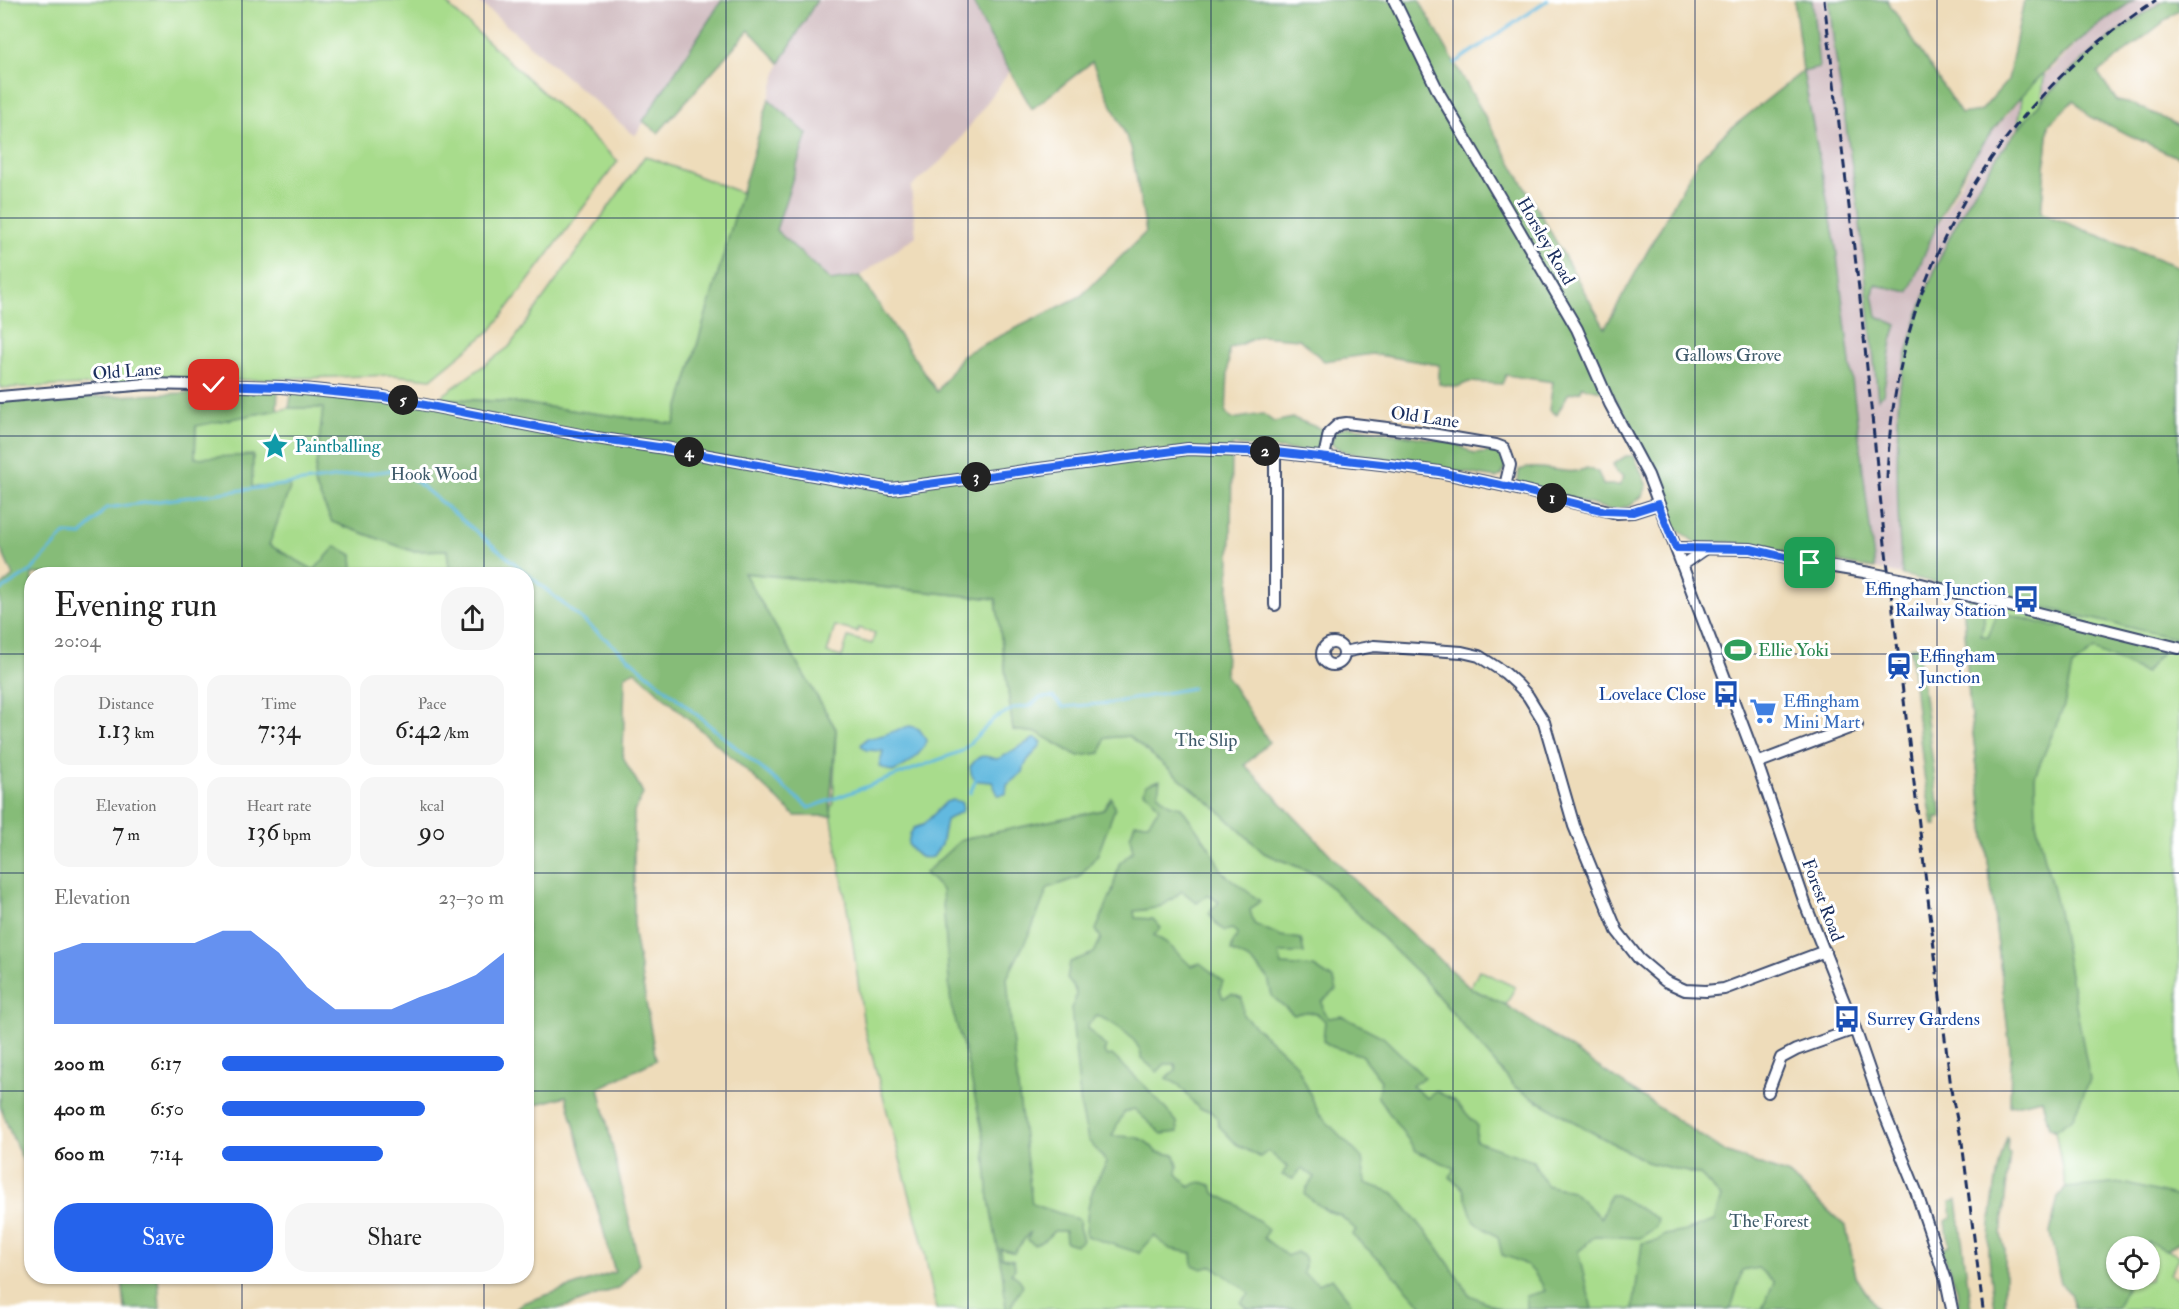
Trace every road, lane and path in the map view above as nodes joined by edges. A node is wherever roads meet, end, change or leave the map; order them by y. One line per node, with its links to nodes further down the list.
1 (1394, 0): 6 (street, Horsley Road)
2 (0, 397): 3 (street, Old Lane)
3 (1275, 452): 4 (street, Old Lane); 10 (street)
4 (1324, 457): 5 (street, Old Lane); 5 (street, Old Lane)
5 (1505, 486): 6 (street, Old Lane)
6 (1658, 504): 7 (street, Forest Road)
7 (1676, 548): 8 (street); 9 (street, Forest Road)
8 (1705, 549): 9 (street); 11 (street, bridge)
9 (1682, 565): 14 (street, Forest Road)
10 (1275, 604)
11 (2179, 648)
12 (1344, 652): 15 (street)
13 (1857, 725): 14 (street)
14 (1757, 764): 15 (street, Forest Road)
15 (1825, 951): 16 (street, Forest Road)
16 (1855, 1029): 17 (street); 18 (street, Forest Road)
17 (1768, 1092)
18 (1952, 1309)

